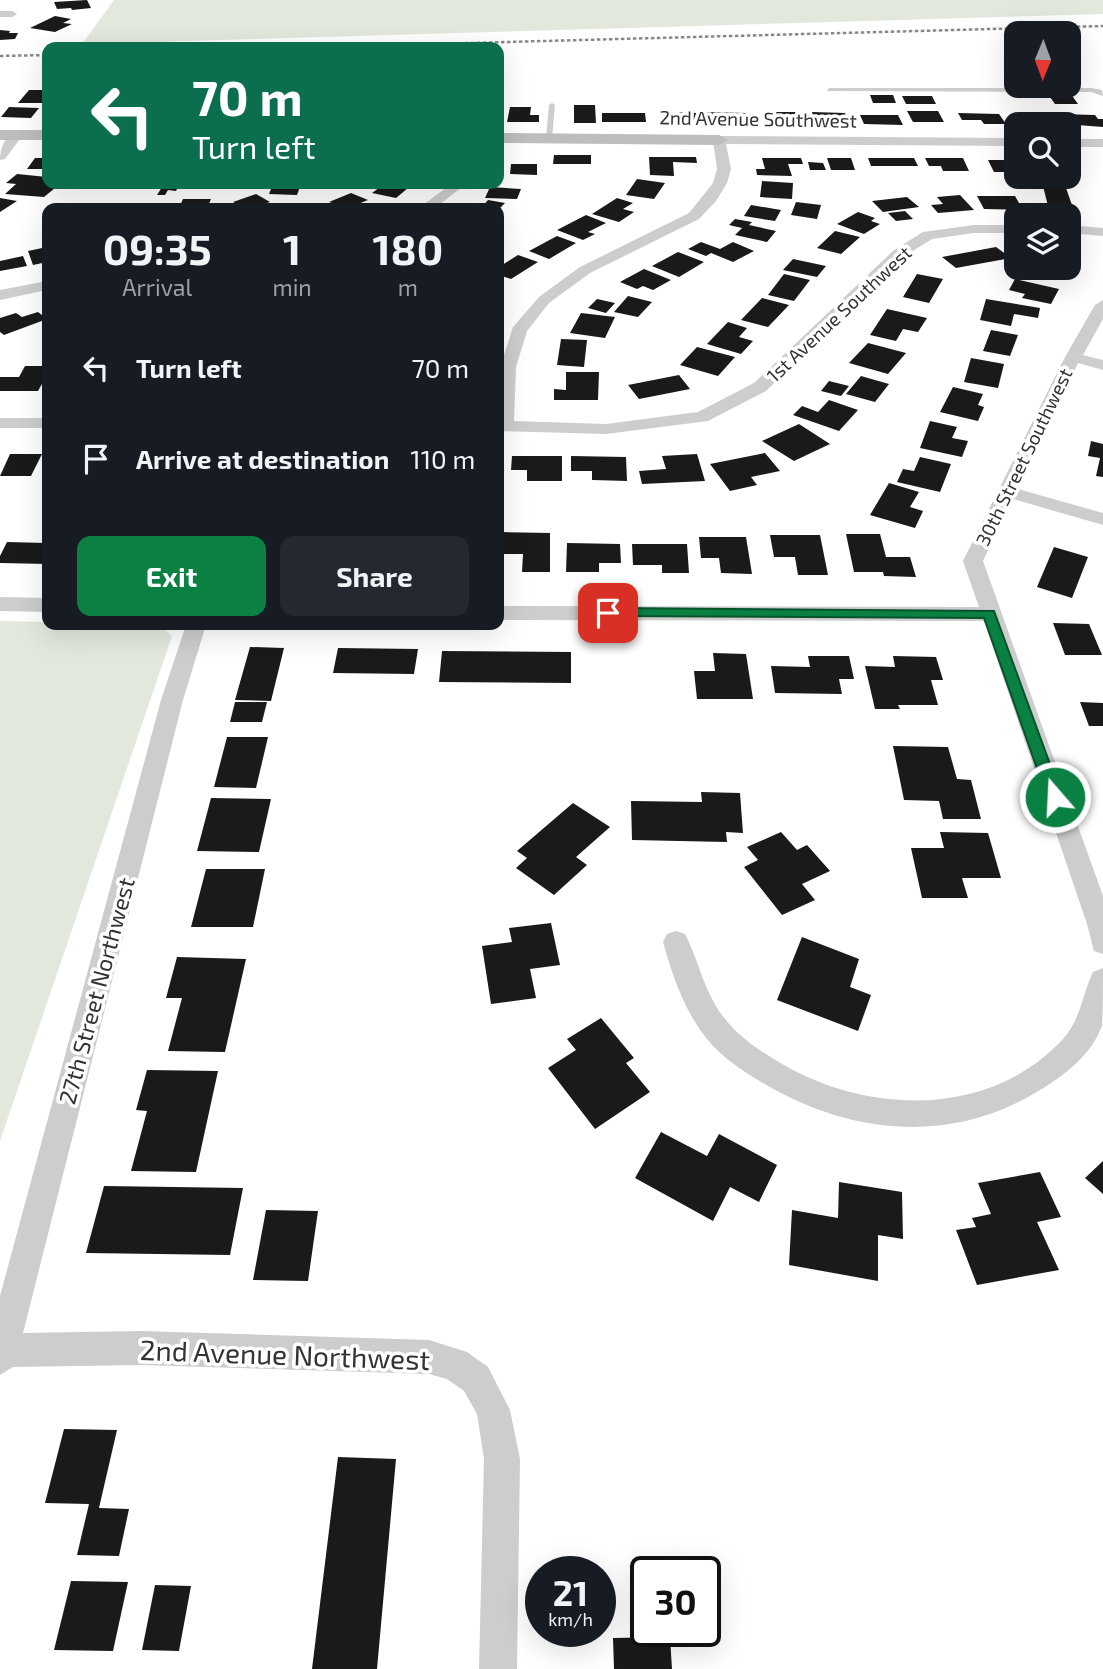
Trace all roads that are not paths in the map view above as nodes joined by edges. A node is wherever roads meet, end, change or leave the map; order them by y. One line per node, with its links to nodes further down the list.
1 (830, 90): 2 (lane)
2 (1103, 94)
3 (552, 105): 7 (lane)
4 (8, 135): 5 (street); 12 (street)
5 (42, 135)
6 (504, 138): 7 (street, 2nd Avenue Southwest)
7 (550, 138): 8 (street, 2nd Avenue Southwest)
8 (719, 140): 9 (street, 2nd Avenue Southwest); 24 (street)
9 (1004, 142)
10 (1081, 143): 11 (street)
11 (1100, 143): 13 (street)
12 (0, 156)
13 (1103, 162)
14 (452, 189): 15 (street)
15 (433, 203)
16 (1004, 229): 27 (street, 1st Avenue Southwest)
17 (1081, 230): 18 (street)
18 (1103, 232)
19 (42, 287): 20 (street)
20 (0, 295)
21 (1103, 305): 22 (street, 30th Street Southwest)
22 (1073, 357): 23 (street); 28 (street, 30th Street Southwest)
23 (1103, 365)
24 (504, 406)
25 (0, 423): 26 (street)
26 (42, 423)
27 (504, 426)
28 (1008, 492): 29 (street); 33 (street, 30th Street Southwest)
29 (1103, 519)
30 (0, 604): 31 (street)
31 (42, 605)
32 (504, 613): 33 (street)
33 (990, 614): 36 (street, 30th Street Southwest)
34 (194, 630): 38 (street, 27th Street Northwest)
35 (676, 942): 37 (street)
36 (1103, 943)
37 (1103, 981)
38 (1, 1354): 39 (street, 2nd Avenue Northwest)
39 (498, 1669)

